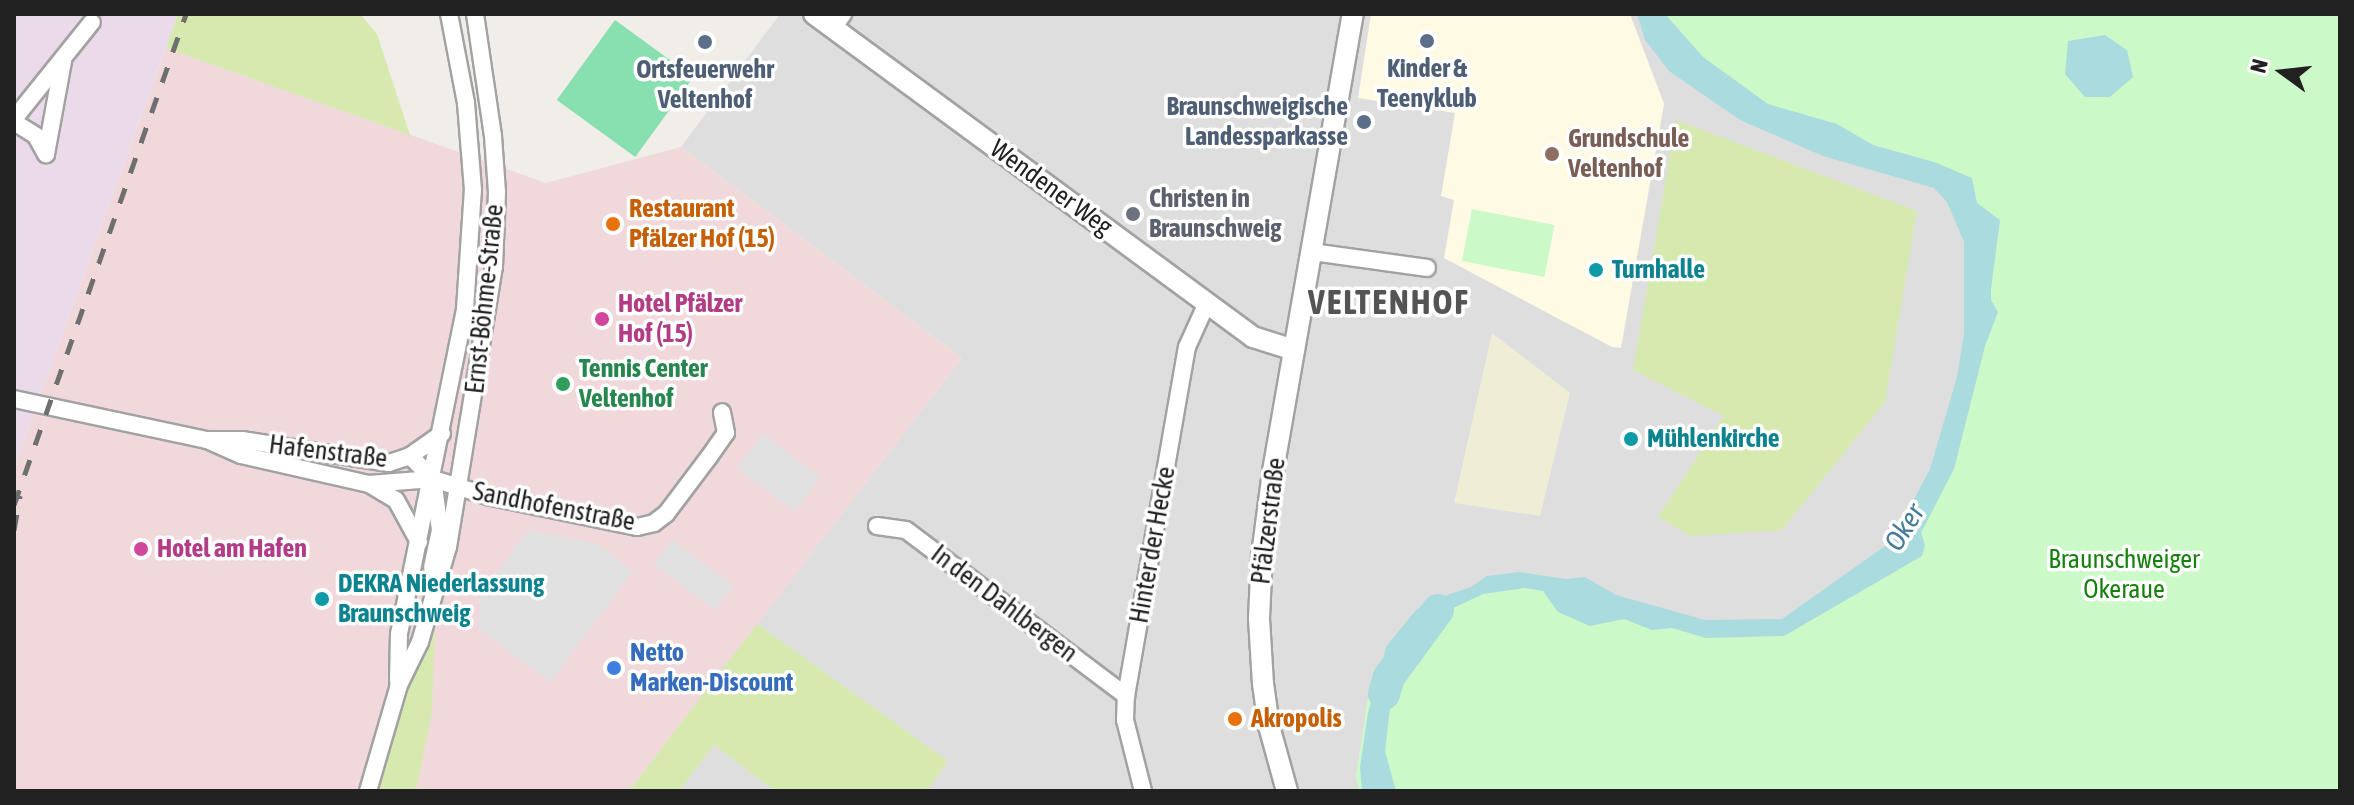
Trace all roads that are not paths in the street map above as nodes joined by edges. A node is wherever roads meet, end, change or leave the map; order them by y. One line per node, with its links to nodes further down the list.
1 (449, 14): 15 (street, Ernst-Böhme-Straße)
2 (475, 14): 20 (street, Ernst-Böhme-Straße)
3 (814, 14): 5 (street, Wendener Weg)
4 (1353, 14): 9 (street, Pfälzerstraße)
5 (838, 21): 11 (street, Wendener Weg)
6 (92, 22): 7 (street)
7 (64, 58): 8 (street); 8 (street)
8 (14, 120)
9 (1312, 252): 10 (street); 12 (street, Pfälzerstraße)
10 (1427, 268)
11 (1207, 303): 12 (street, Wendener Weg); 24 (street, Hinter der Hecke)
12 (1294, 350): 27 (street, Pfälzerstraße)
13 (14, 399): 16 (street, Hafenstraße)
14 (722, 412): 20 (street, Sandhofenstraße)
15 (442, 434): 17 (street, Hafenstraße); 18 (street, Ernst-Böhme-Straße)
16 (207, 440): 17 (street, Hafenstraße); 19 (street, Hafenstraße)
17 (410, 456): 18 (street)
18 (433, 479): 19 (street, Hafenstraße); 20 (street); 22 (street, Ernst-Böhme-Straße); 23 (street, Ernst-Böhme-Straße)
19 (369, 484): 22 (street, Hafenstraße)
20 (461, 488): 23 (street, Ernst-Böhme-Straße)
21 (877, 526): 24 (street, In den Dahlbergen)
22 (419, 542): 23 (street, Ernst-Böhme-Straße)
23 (398, 687): 25 (street, Ernst-Böhme-Straße)
24 (1126, 696): 26 (street, Hinter der Hecke)
25 (368, 791)
26 (1143, 791)
27 (1287, 791)

